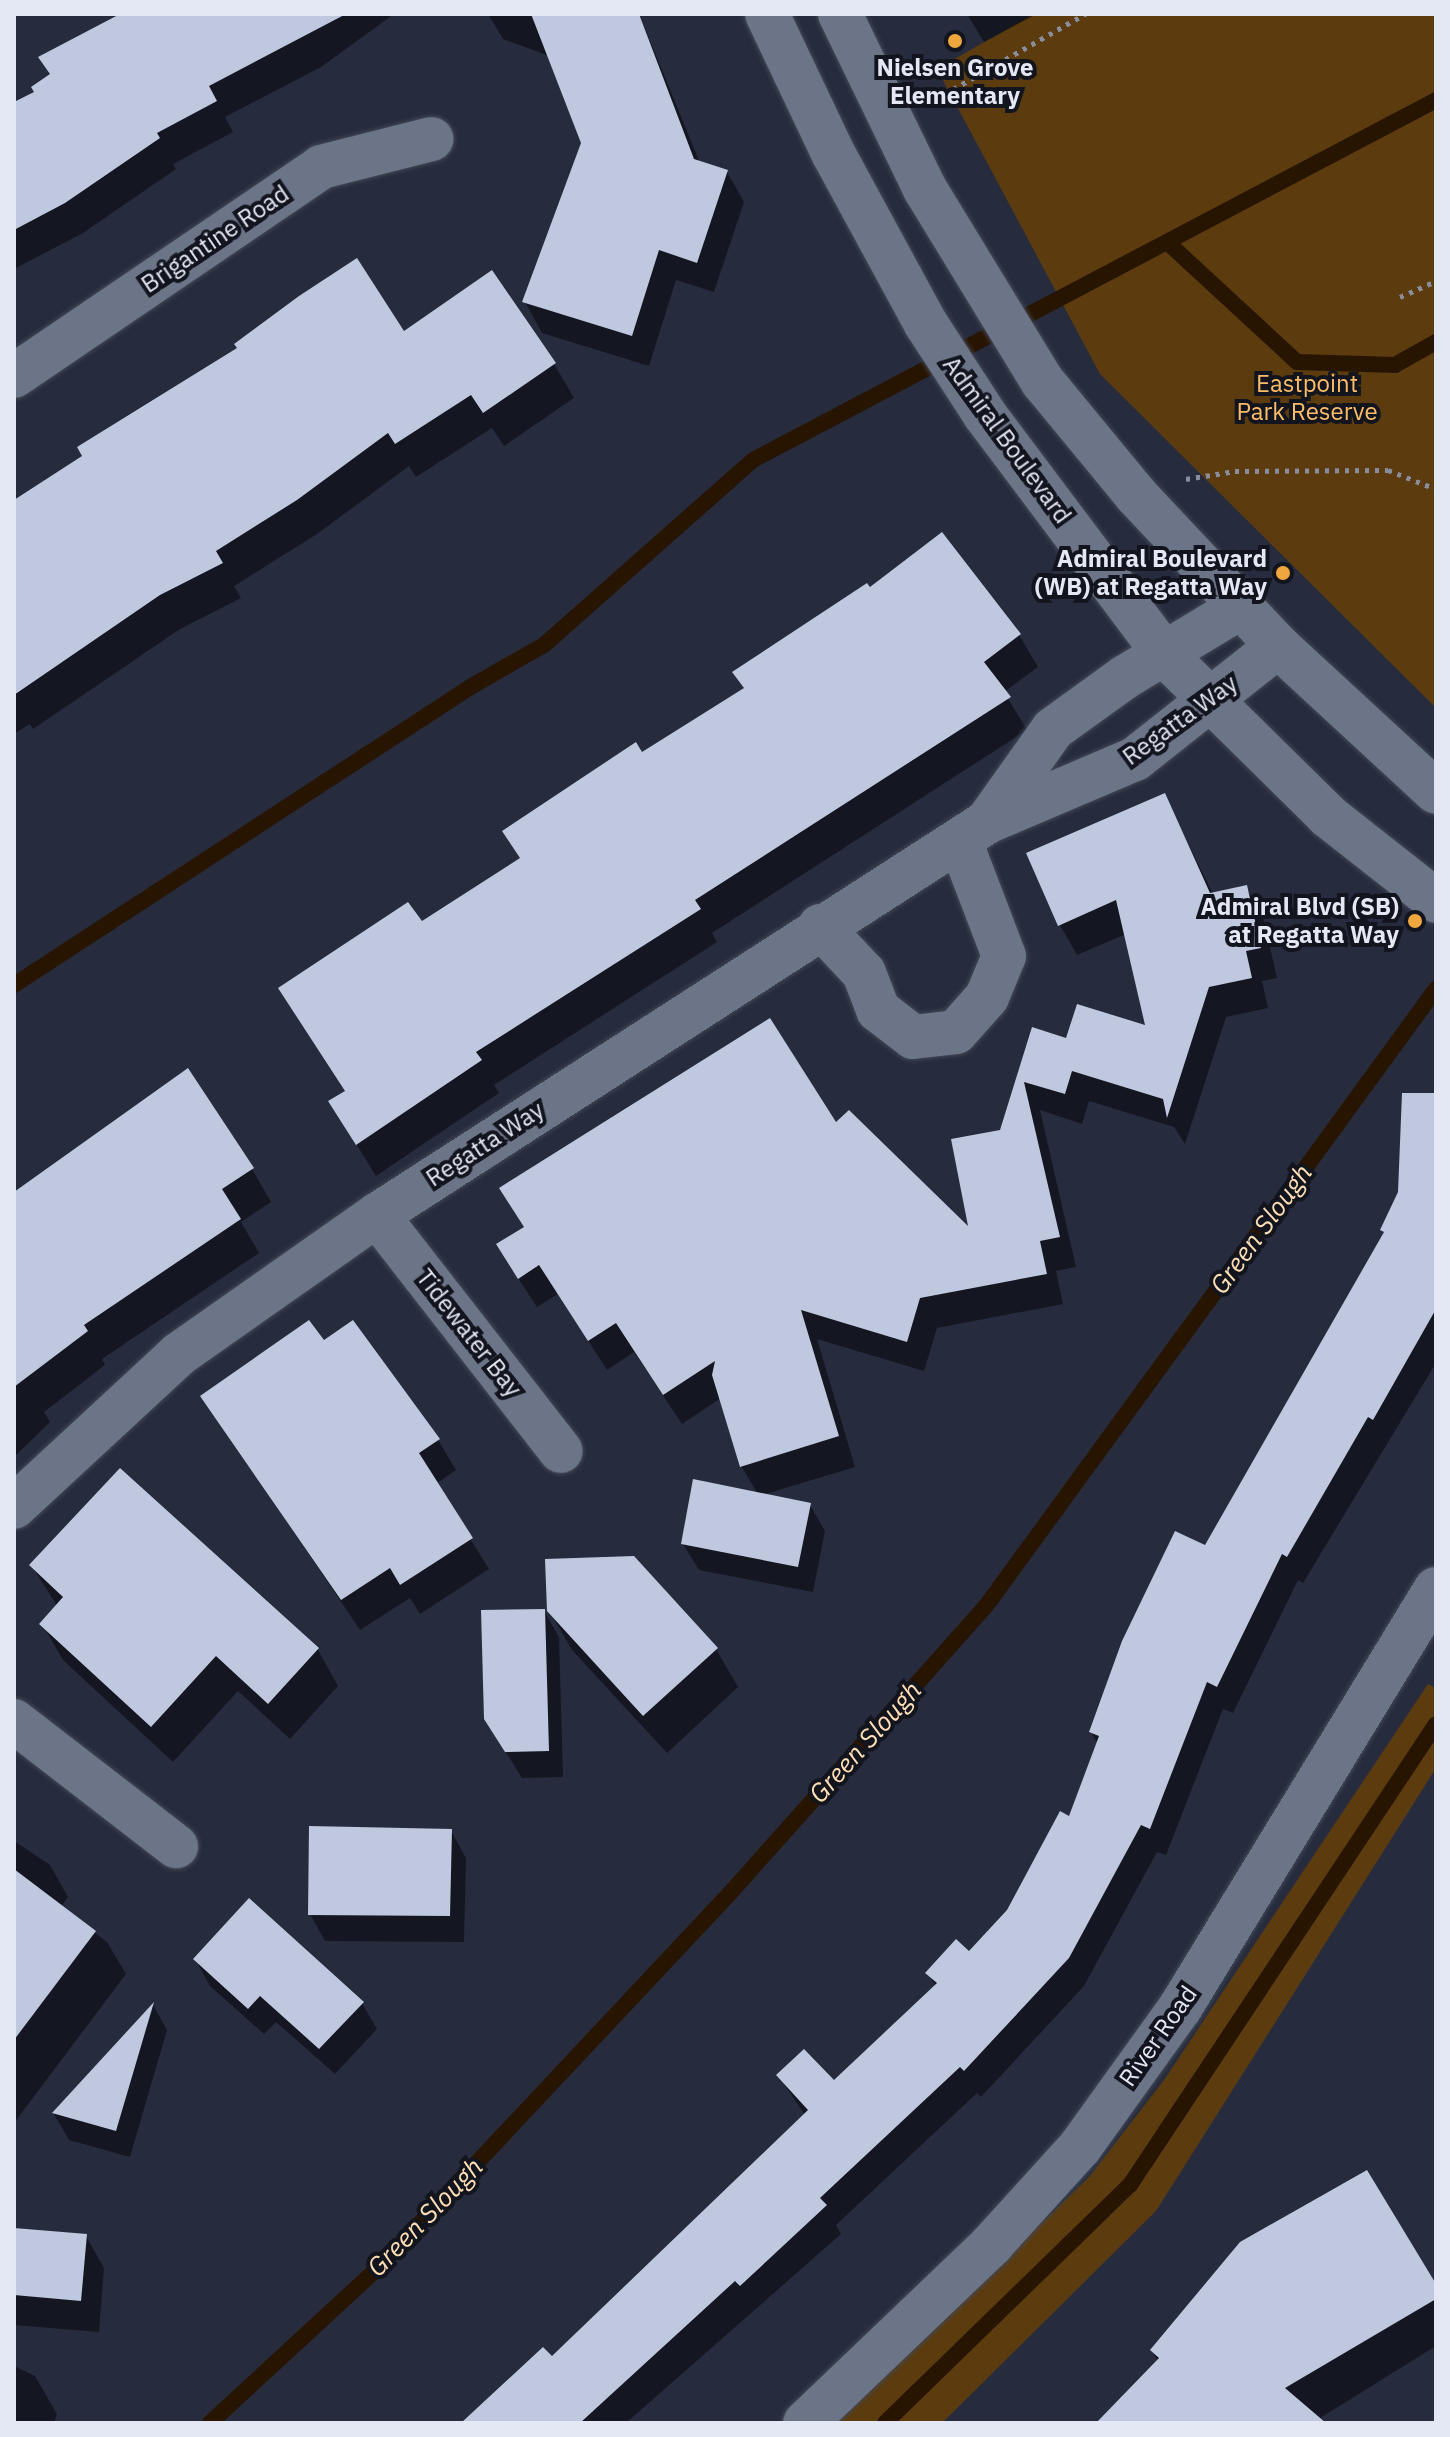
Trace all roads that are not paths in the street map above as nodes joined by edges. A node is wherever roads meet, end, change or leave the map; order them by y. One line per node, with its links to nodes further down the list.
1 (767, 14): 7 (street, Admiral Boulevard)
2 (840, 14): 5 (street)
3 (432, 139): 4 (street, Brigantine Road)
4 (14, 376)
5 (1241, 607): 6 (street); 7 (street, Regatta Way)
6 (1278, 646): 8 (street, Regatta Way); 9 (street)
7 (1166, 656): 8 (street, Admiral Boulevard); 10 (street, Regatta Way)
8 (1211, 700): 10 (street, Regatta Way); 11 (street, Admiral Boulevard)
9 (1436, 792)
10 (974, 831): 12 (street, Regatta Way); 12 (street)
11 (1436, 901)
12 (820, 926): 13 (street, Regatta Way)
13 (377, 1215): 14 (street, Tidewater Bay); 15 (street, Regatta Way)
14 (561, 1451)
15 (14, 1507)
16 (1436, 1589): 19 (street, River Road)
17 (14, 1721): 18 (street)
18 (176, 1846)
19 (805, 2423)

